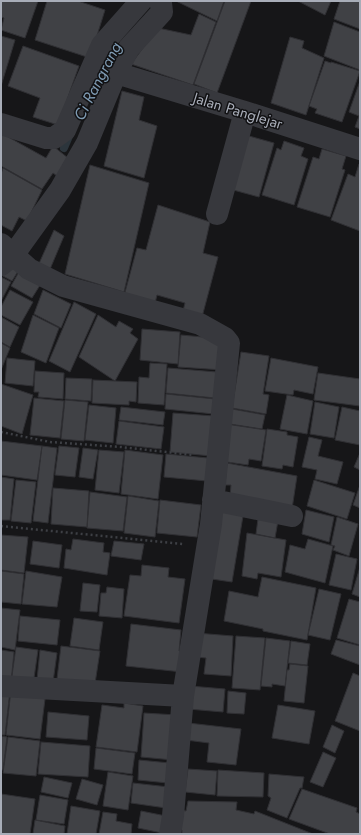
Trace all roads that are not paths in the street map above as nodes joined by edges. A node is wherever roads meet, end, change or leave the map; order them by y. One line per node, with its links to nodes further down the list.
1 (154, 2): 2 (street); 4 (street)
2 (116, 73): 3 (street, Jalan Panglejar); 7 (street)
3 (245, 112): 5 (street, Jalan Panglejar); 6 (street)
4 (1, 124)
5 (360, 150)
6 (217, 214)
7 (5, 255): 8 (street)
8 (213, 500): 9 (street); 11 (street)
9 (292, 516)
10 (1, 686): 11 (street)
11 (183, 696): 12 (street)
12 (170, 834)

